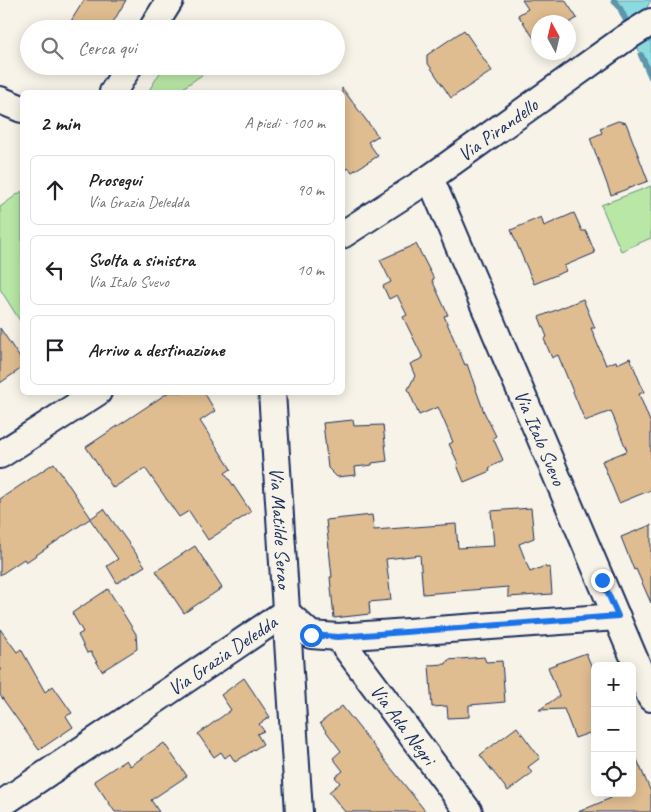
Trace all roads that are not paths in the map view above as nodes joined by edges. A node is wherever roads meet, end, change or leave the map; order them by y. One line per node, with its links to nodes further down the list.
1 (170, 0): 2 (street)
2 (158, 20)
3 (640, 29): 8 (street, Via Pirandello)
4 (123, 75): 5 (street)
5 (114, 90)
6 (0, 100): 7 (street)
7 (20, 108)
8 (430, 178): 9 (street, Via Pirandello); 14 (street, Via Italo Svevo)
9 (345, 233)
10 (93, 395): 12 (street)
11 (272, 395): 13 (street, Via Matilde Serao)
12 (0, 456)
13 (286, 612): 15 (street, Via Grazia Deledda); 17 (street, Via Grazia Deledda); 18 (street, Via Matilde Serao)
14 (618, 616): 15 (street, Via Grazia Deledda); 16 (street, Via Italo Svevo)
15 (338, 637): 19 (street, Via Ada Negri)
16 (651, 698)
17 (0, 805)
18 (300, 812)
19 (469, 812)

